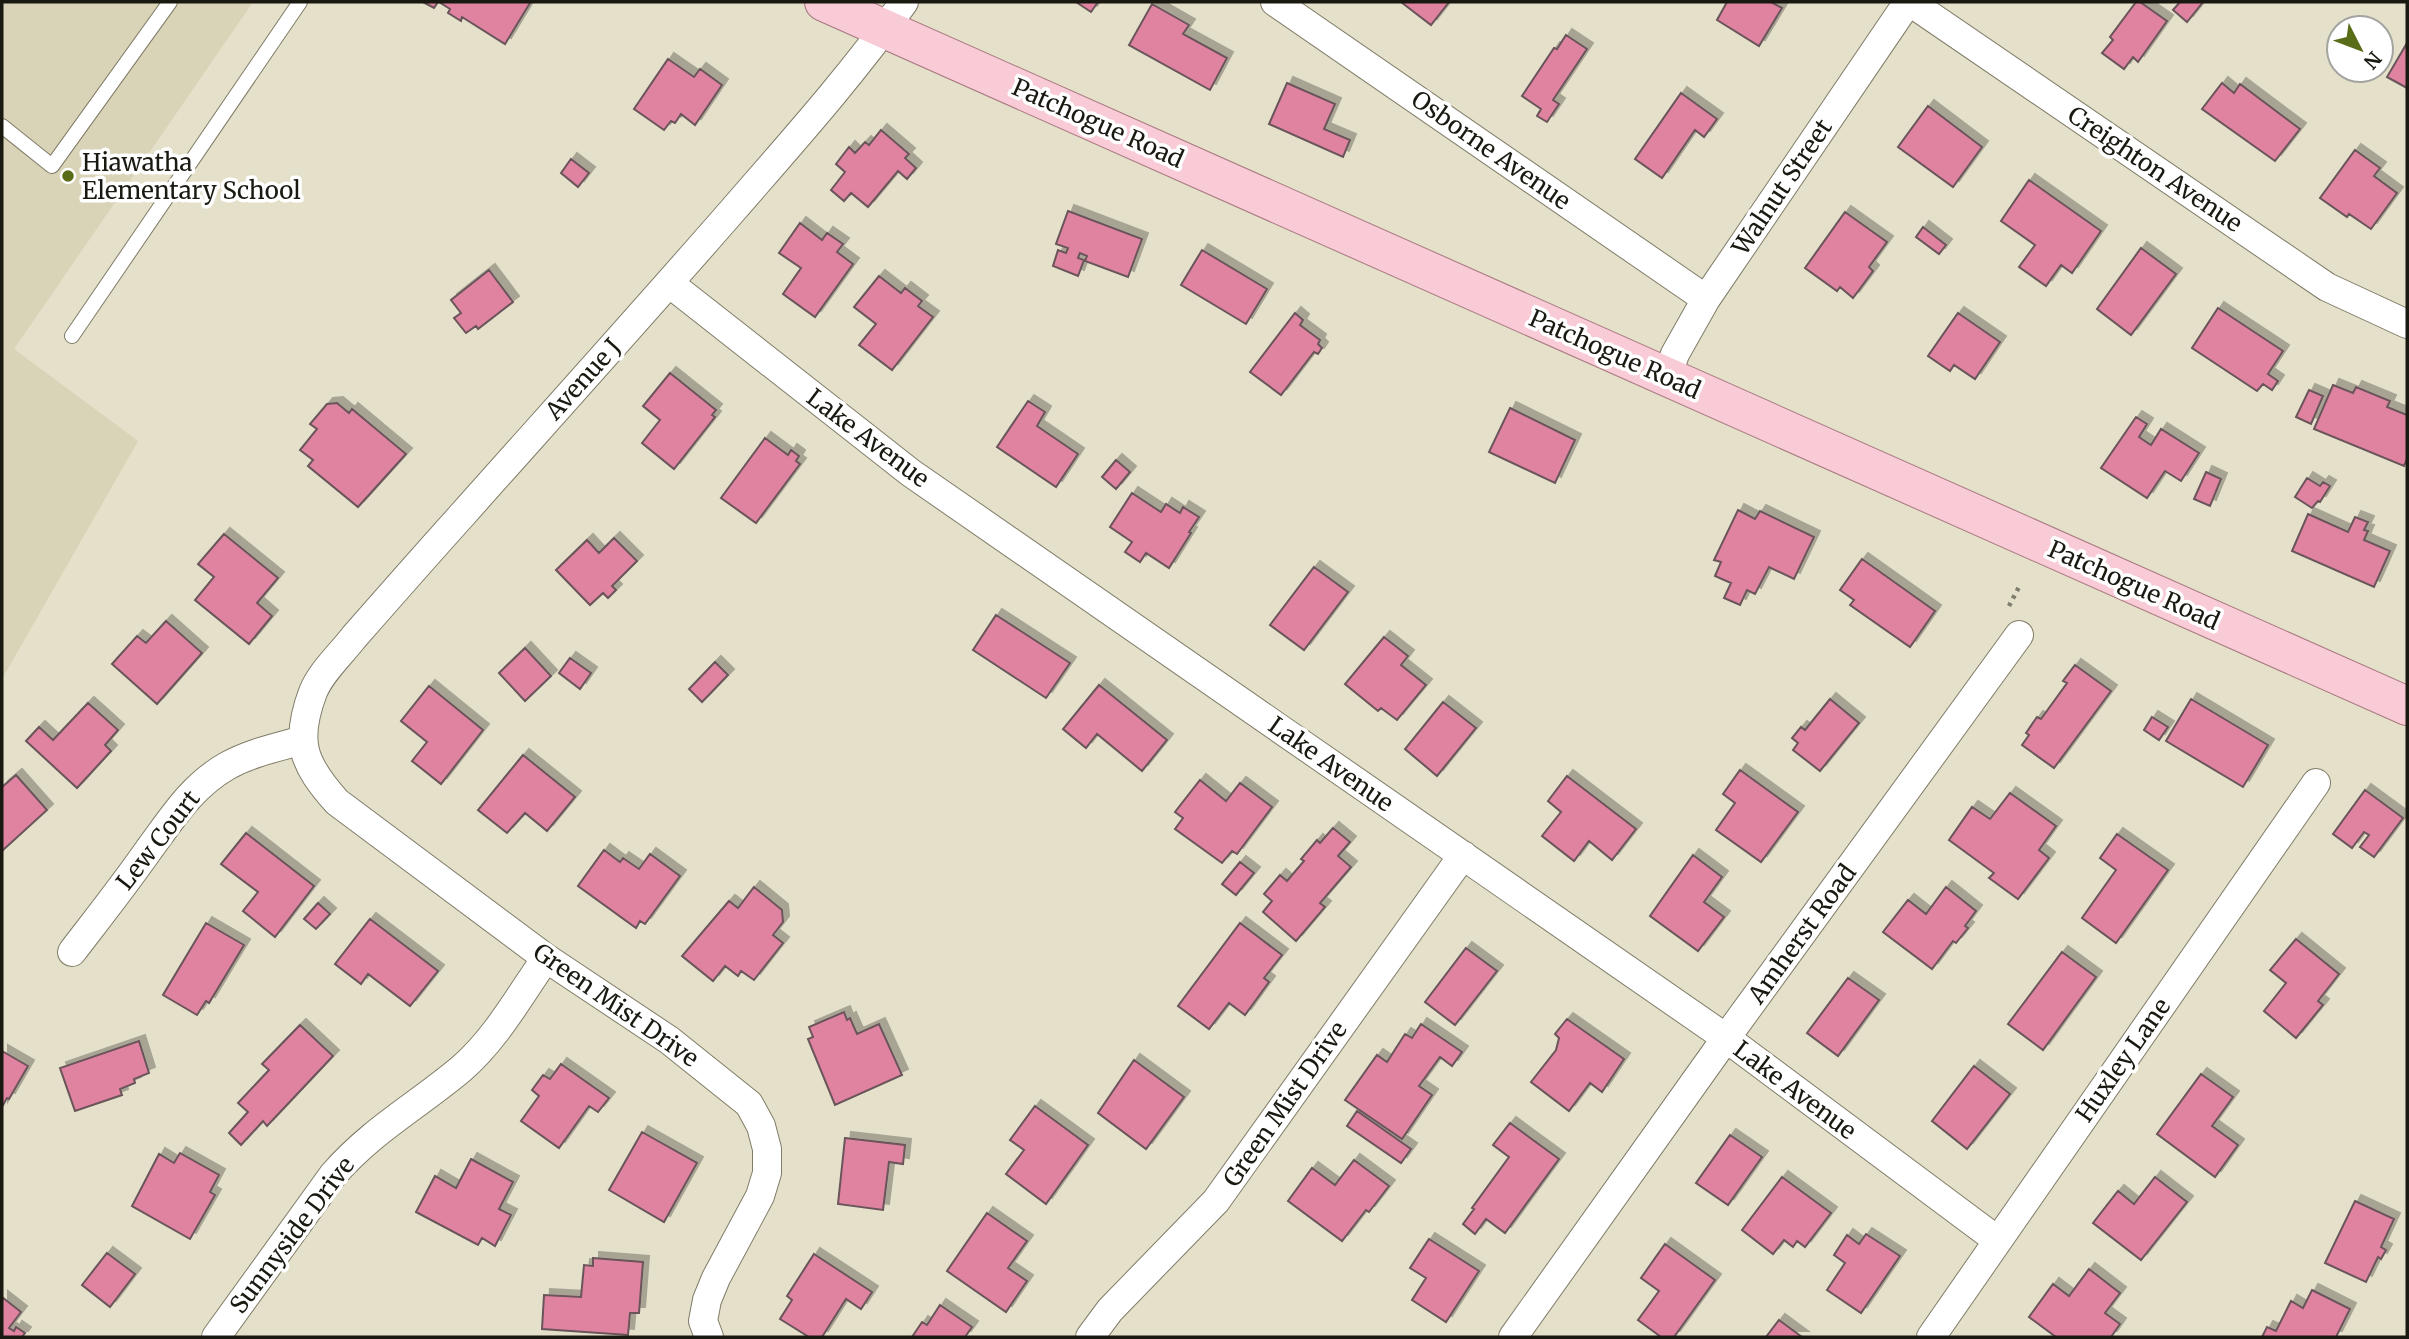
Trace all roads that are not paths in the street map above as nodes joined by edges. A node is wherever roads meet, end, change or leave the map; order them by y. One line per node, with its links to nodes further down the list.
1 (170, 2): 7 (lane)
2 (300, 2): 11 (lane)
3 (824, 2): 6 (main road, Patchogue Road)
4 (1275, 2): 9 (street, Osborne Avenue)
5 (1909, 2): 9 (street, Walnut Street); 10 (street, Creighton Avenue)
6 (895, 15): 8 (street, Avenue J); 12 (main road, Patchogue Road)
7 (2, 126)
8 (669, 283): 15 (street, Avenue J); 17 (street, Lake Avenue)
9 (1706, 299): 12 (street, Walnut Street)
10 (2407, 324)
11 (72, 336)
12 (1667, 377): 14 (main road, Patchogue Road)
13 (2019, 635): 20 (street, Amherst Road)
14 (2407, 706)
15 (303, 740): 18 (street, Lew Court); 19 (street, Green Mist Drive)
16 (2316, 783): 21 (street, Huxley Lane)
17 (1462, 855): 20 (street, Lake Avenue); 24 (street, Green Mist Drive)
18 (72, 952)
19 (546, 958): 22 (street, Sunnyside Drive); 23 (street, Green Mist Drive)
20 (1726, 1038): 21 (street, Lake Avenue); 25 (street, Amherst Road)
21 (1997, 1240): 26 (street, Huxley Lane)
22 (216, 1337)
23 (709, 1337)
24 (1090, 1337)
25 (1513, 1337)
26 (1931, 1337)

